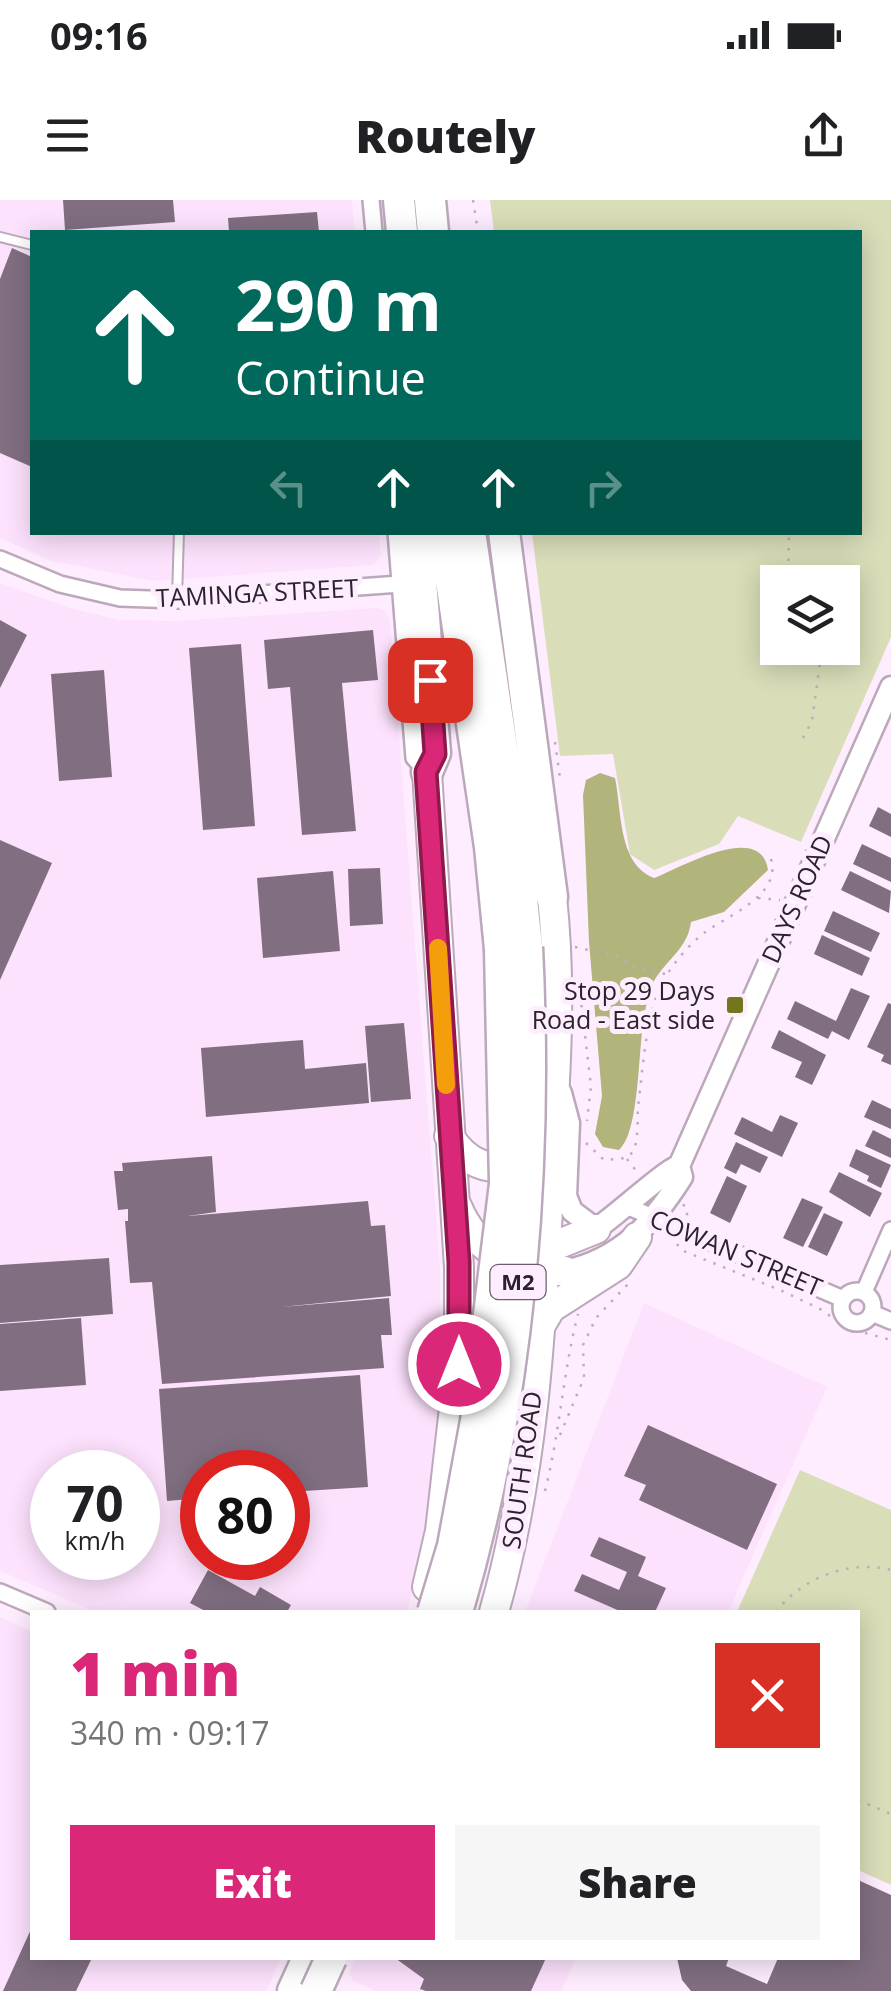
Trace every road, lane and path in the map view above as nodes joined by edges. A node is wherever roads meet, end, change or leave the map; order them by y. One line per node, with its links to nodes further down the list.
1 (370, 200): 5 (street)
2 (398, 200): 6 (highway)
3 (430, 200): 7 (highway)
4 (474, 200): 8 (path)
5 (374, 230)
6 (402, 230)
7 (433, 230)
8 (478, 230)
9 (0, 237): 10 (lane)
10 (30, 244)
11 (178, 535): 21 (lane)
12 (396, 535): 20 (street)
13 (417, 535): 25 (highway)
14 (444, 535): 31 (highway, M2)
15 (470, 535): 31 (highway, M2)
16 (504, 535): 27 (highway)
17 (789, 535): 19 (path)
18 (0, 559): 21 (street, TAMINGA STREET)
19 (788, 565)
20 (400, 584): 21 (street, TAMINGA STREET); 25 (street)
21 (178, 600)
22 (820, 665): 24 (path)
23 (891, 687): 40 (street, DAYS ROAD)
24 (804, 738)
25 (426, 772): 37 (highway)
26 (771, 859): 28 (path)
27 (552, 898): 34 (highway, SOUTH ROAD)
28 (756, 898): 29 (path); 32 (path)
29 (787, 900)
30 (574, 947): 32 (path)
31 (514, 948): 68 (highway, M2, bridge); 69 (highway, M2, bridge)
32 (666, 974): 39 (path)
33 (578, 982): 35 (path)
34 (558, 1081): 36 (highway, SOUTH ROAD); 46 (street)
35 (586, 1125)
36 (552, 1132): 37 (highway); 50 (highway, SOUTH ROAD)
37 (449, 1136): 49 (highway); 59 (highway)
38 (584, 1140): 39 (path)
39 (626, 1158): 41 (path)
40 (679, 1166): 43 (street, DAYS ROAD); 45 (street, DAYS ROAD)
41 (642, 1176)
42 (686, 1197): 44 (path)
43 (628, 1207): 45 (street, COWAN STREET); 46 (street, DAYS ROAD)
44 (688, 1220)
45 (646, 1228): 50 (street, DAYS ROAD); 53 (street, COWAN STREET); 57 (highway)
46 (596, 1229): 50 (highway)
47 (891, 1230): 52 (street)
48 (667, 1239): 58 (path)
49 (511, 1262): 50 (highway); 59 (highway)
50 (552, 1264): 57 (highway, SOUTH ROAD)
51 (633, 1276): 62 (path)
52 (864, 1292): 53 (street); 55 (street)
53 (843, 1299): 55 (street)
54 (579, 1311): 62 (path)
55 (872, 1312): 56 (street)
56 (891, 1321)
57 (541, 1325): 61 (highway, SOUTH ROAD)
58 (891, 1340)
59 (459, 1364): 60 (highway)
60 (456, 1394): 61 (highway); 67 (highway)
61 (532, 1407): 70 (highway, SOUTH ROAD)
62 (557, 1440): 63 (path)
63 (545, 1491)
64 (891, 1570): 71 (path)
65 (0, 1592): 66 (street)
66 (42, 1610)
67 (420, 1610)
68 (434, 1610)
69 (458, 1610)
70 (494, 1610)
71 (778, 1610)
72 (860, 1801): 73 (path)
73 (891, 1814)
74 (293, 1960): 78 (highway)
75 (307, 1960): 79 (highway)
76 (341, 1960): 77 (highway)
77 (329, 1983): 79 (highway)
78 (280, 1991)
79 (295, 1991)

